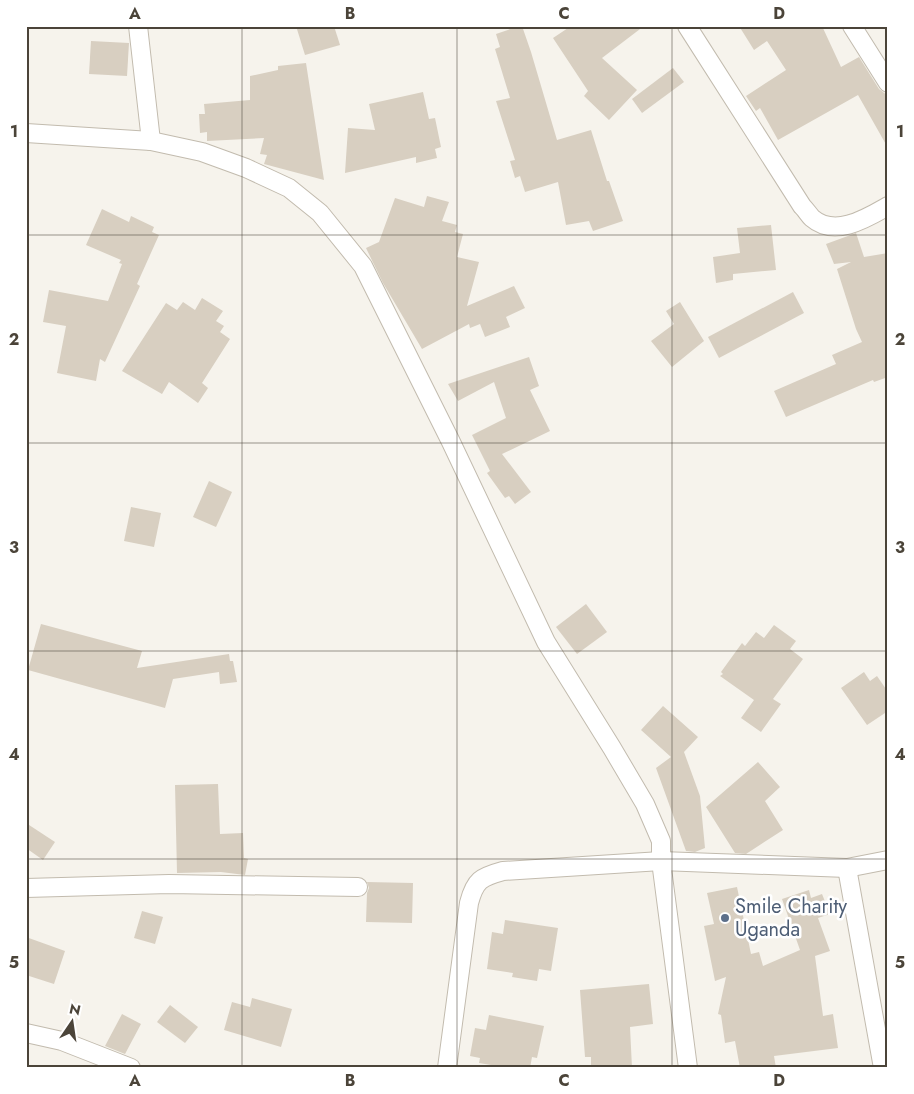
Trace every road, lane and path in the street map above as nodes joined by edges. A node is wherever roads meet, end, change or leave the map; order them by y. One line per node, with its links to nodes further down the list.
1 (138, 26): 6 (street)
2 (686, 26): 7 (street)
3 (852, 26): 4 (street)
4 (888, 83)
5 (26, 133): 6 (street)
6 (151, 141): 9 (street)
7 (888, 206)
8 (888, 860): 10 (street)
9 (661, 861): 10 (street); 15 (street); 16 (street)
10 (847, 868): 17 (street)
11 (358, 887): 12 (street)
12 (26, 888)
13 (26, 1033): 14 (street)
14 (131, 1068)
15 (447, 1068)
16 (688, 1068)
17 (883, 1068)

